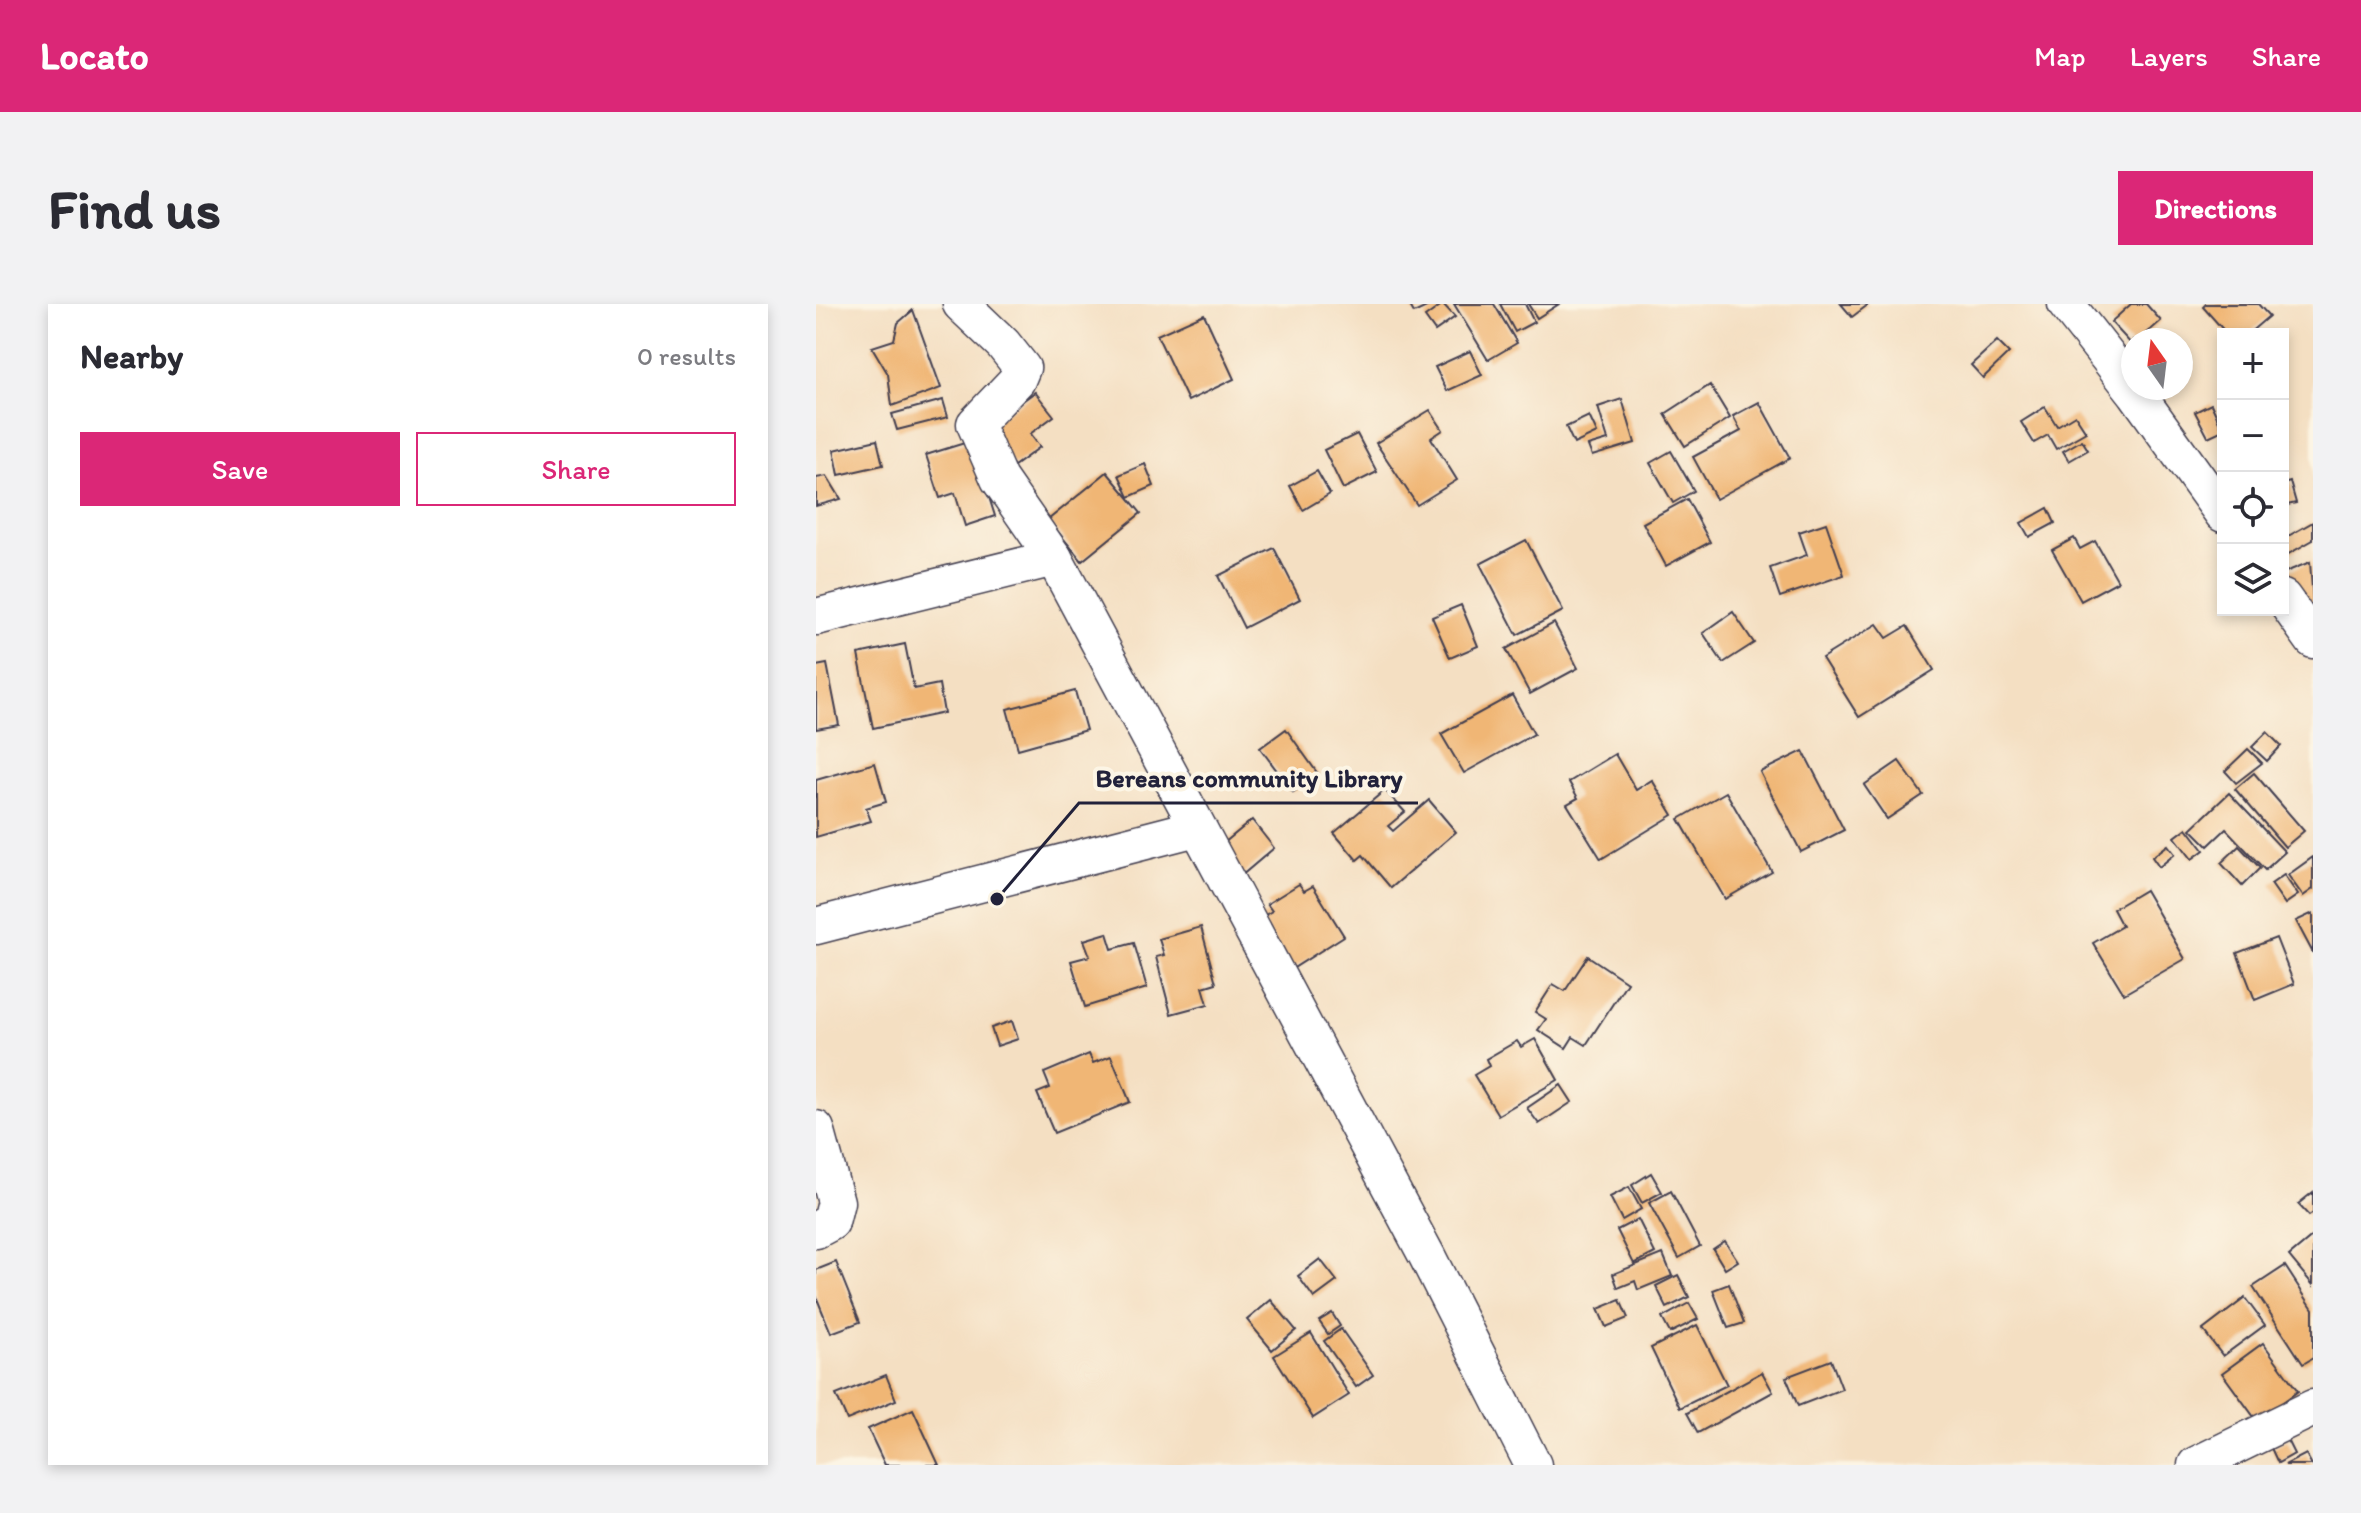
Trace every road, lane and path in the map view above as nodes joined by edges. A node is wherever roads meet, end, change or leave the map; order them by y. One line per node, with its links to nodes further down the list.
1 (961, 304): 4 (street)
2 (2070, 306): 3 (street)
3 (2217, 506)
4 (1054, 558): 6 (street); 8 (street)
5 (2289, 606): 7 (street)
6 (816, 617)
7 (2313, 640)
8 (1196, 828): 9 (street); 13 (street)
9 (816, 926)
10 (816, 1129): 11 (street)
11 (816, 1230)
12 (2313, 1408): 14 (street)
13 (1533, 1465)
14 (2196, 1465)

